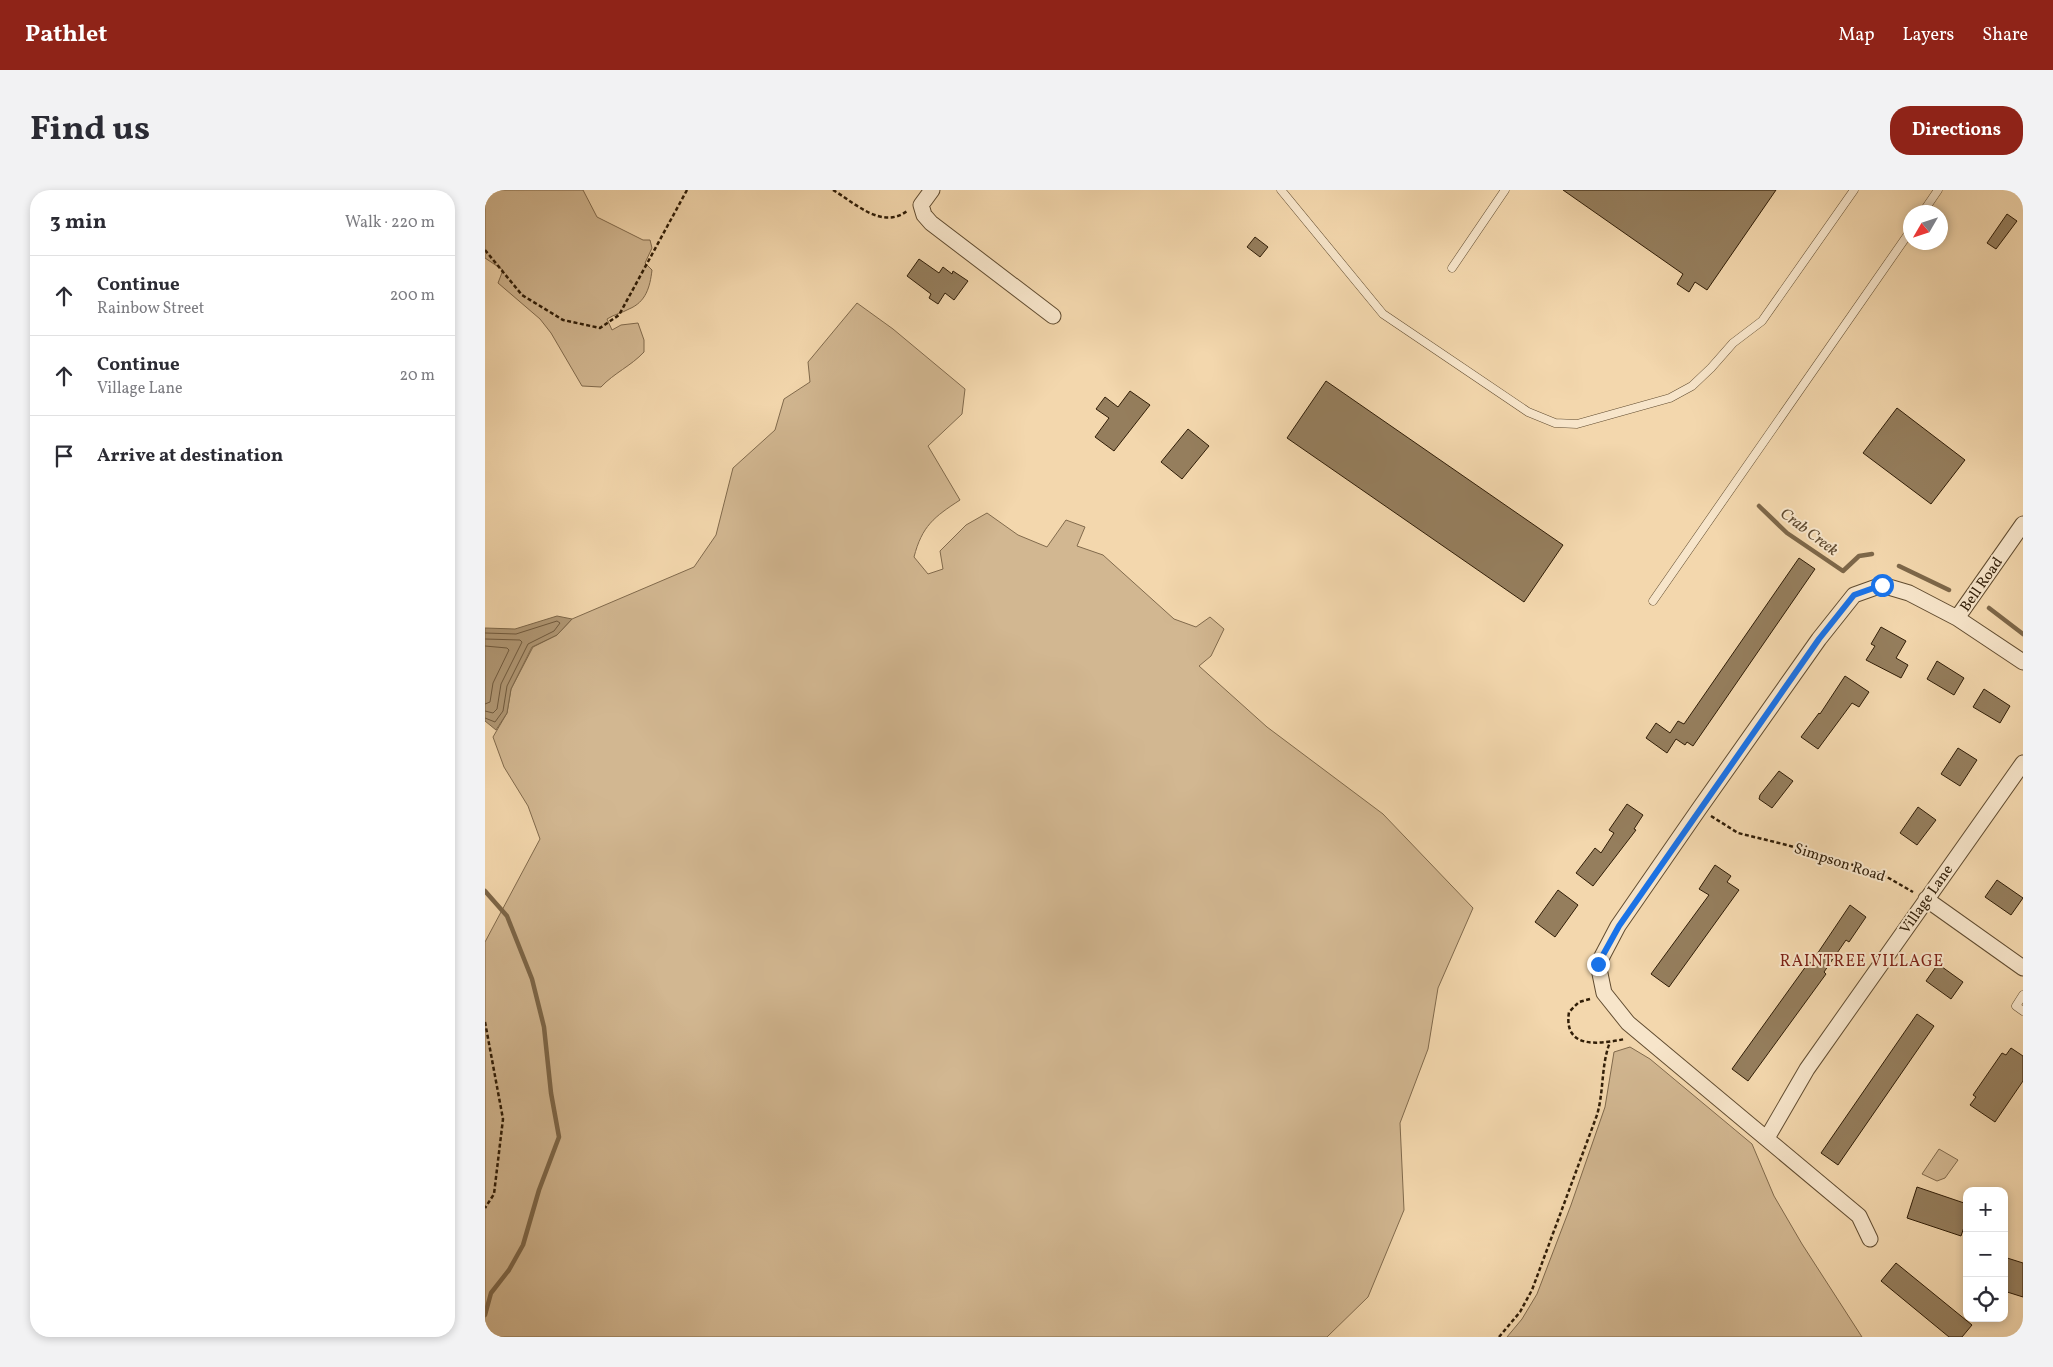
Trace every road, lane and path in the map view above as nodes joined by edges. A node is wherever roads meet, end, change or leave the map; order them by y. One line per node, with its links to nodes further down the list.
1 (687, 190): 11 (path)
2 (833, 190): 9 (path)
3 (932, 190): 9 (street)
4 (1281, 190): 6 (lane)
5 (1505, 190): 12 (lane)
6 (1854, 190)
7 (1938, 190): 8 (lane)
8 (1928, 205)
9 (916, 206): 13 (street)
10 (1903, 242): 15 (lane)
11 (485, 250)
12 (1452, 268)
13 (1053, 316)
14 (2023, 524): 16 (street, Bell Road)
15 (1653, 601)
16 (1957, 618): 17 (street); 19 (street)
17 (2023, 662)
18 (2023, 763): 20 (street, Village Lane)
19 (1699, 809): 20 (path, Simpson Road); 28 (street)
20 (1926, 899): 21 (street); 28 (street, Village Lane)
21 (2023, 968)
22 (2023, 995): 24 (lane)
23 (1593, 998): 27 (path)
24 (2023, 1011)
25 (485, 1022): 29 (path)
26 (1630, 1038): 27 (path)
27 (1609, 1042): 31 (path)
28 (1767, 1138): 30 (street)
29 (485, 1208)
30 (1870, 1239)
31 (1499, 1337)

